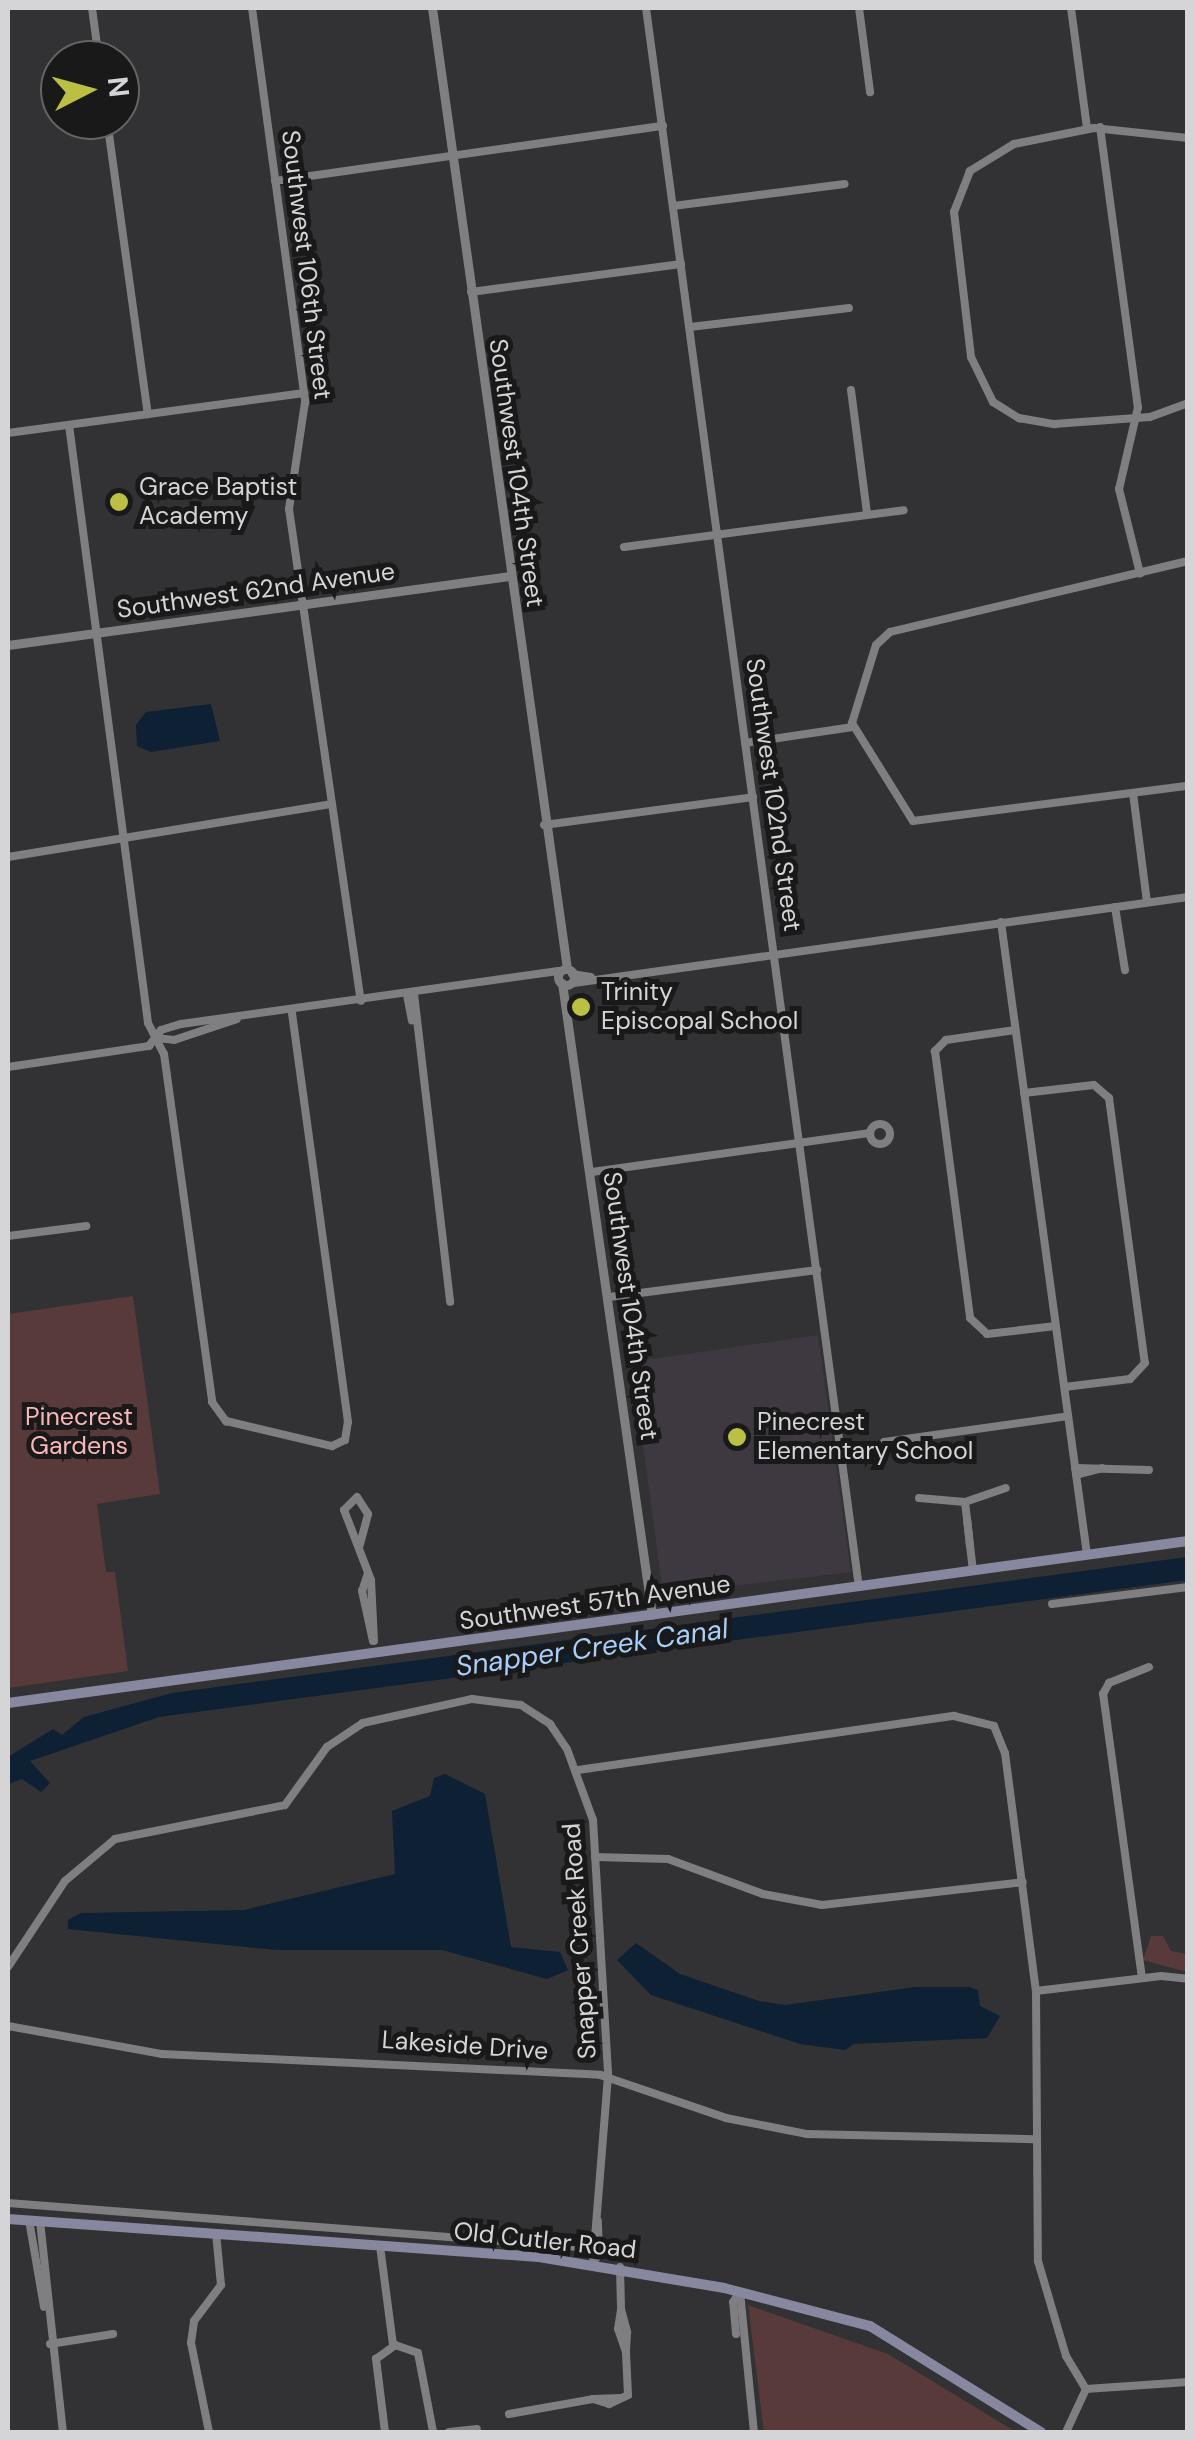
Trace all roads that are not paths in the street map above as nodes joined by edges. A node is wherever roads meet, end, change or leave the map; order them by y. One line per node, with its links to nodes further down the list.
1 (92, 8): 7 (street)
2 (252, 8): 15 (street, Southwest 106th Street)
3 (432, 8): 14 (street, Southwest 104th Street)
4 (646, 8): 9 (street, Southwest 102nd Street)
5 (859, 8): 8 (street)
6 (1072, 8): 11 (street)
7 (96, 40)
8 (870, 92)
9 (662, 126): 14 (street); 17 (street, Southwest 102nd Street)
10 (1100, 127): 11 (street); 12 (street); 26 (street)
11 (1087, 128): 26 (street)
12 (1188, 138)
13 (111, 140): 25 (street)
14 (453, 156): 15 (street); 19 (street, Southwest 104th Street)
15 (275, 181): 23 (street, Southwest 106th Street)
16 (845, 184): 17 (street)
17 (674, 206): 18 (street, Southwest 102nd Street)
18 (681, 264): 19 (street); 21 (street, Southwest 102nd Street)
19 (471, 292): 35 (street, Southwest 104th Street)
20 (850, 308): 21 (street)
21 (690, 327): 31 (street, Southwest 102nd Street)
22 (851, 390): 30 (street)
23 (304, 392): 25 (street); 36 (street, Southwest 106th Street)
24 (1188, 403): 26 (street)
25 (148, 414): 27 (street)
26 (1137, 419): 34 (street)
27 (69, 425): 28 (street); 37 (street)
28 (8, 433)
29 (904, 510): 30 (street)
30 (867, 514): 31 (street)
31 (718, 534): 32 (street); 40 (street, Southwest 102nd Street)
32 (624, 547)
33 (1188, 561): 34 (street)
34 (1140, 573): 39 (street)
35 (510, 576): 36 (street, Southwest 62nd Avenue); 45 (street, Southwest 104th Street)
36 (302, 604): 37 (street, Southwest 62nd Avenue); 44 (street, Southwest 106th Street)
37 (96, 633): 38 (street, Southwest 62nd Avenue); 46 (street)
38 (8, 645)
39 (853, 727): 40 (street); 42 (street)
40 (745, 743): 43 (street, Southwest 102nd Street)
41 (1188, 786): 42 (street)
42 (1132, 793): 49 (street)
43 (753, 796): 45 (street); 52 (street, Southwest 102nd Street)
44 (331, 804): 46 (street); 56 (street, Southwest 106th Street)
45 (543, 826): 54 (street, Southwest 104th Street)
46 (123, 836): 47 (street); 60 (street)
47 (8, 857)
48 (1188, 896): 49 (street)
49 (1147, 902): 50 (street)
50 (1115, 907): 51 (street); 53 (street)
51 (1001, 922): 52 (street); 59 (street)
52 (774, 952): 54 (street); 64 (street, Southwest 102nd Street)
53 (1125, 970)
54 (565, 977): 55 (street); 65 (street, Southwest 104th Street)
55 (410, 994): 56 (street); 70 (street)
56 (361, 1001): 57 (street)
57 (292, 1011): 58 (street); 60 (street)
58 (240, 1018): 60 (street); 60 (street)
59 (1015, 1030): 62 (street); 71 (street)
60 (156, 1038): 61 (street)
61 (8, 1067)
62 (1024, 1093): 71 (street); 72 (street)
63 (870, 1132): 64 (street)
64 (800, 1142): 65 (street); 68 (street, Southwest 102nd Street)
65 (592, 1172): 69 (street, Southwest 104th Street)
66 (86, 1226): 67 (street)
67 (8, 1236)
68 (817, 1270): 69 (street); 84 (street, Southwest 102nd Street)
69 (609, 1296): 87 (street, Southwest 104th Street)
70 (450, 1302)
71 (1056, 1326): 72 (street)
72 (1064, 1387): 73 (street)
73 (1068, 1419): 74 (street); 76 (street)
74 (884, 1442)
75 (1149, 1470): 76 (street)
76 (1075, 1471): 82 (street)
77 (1006, 1488): 79 (street)
78 (919, 1498): 79 (street)
79 (965, 1502): 83 (street)
80 (1188, 1542): 82 (main road, Southwest 57th Avenue)
81 (359, 1548): 81 (street); 88 (street)
82 (1087, 1555): 83 (main road, Southwest 57th Avenue)
83 (973, 1570): 84 (main road, Southwest 57th Avenue)
84 (859, 1587): 87 (main road, Southwest 57th Avenue)
85 (1188, 1587): 86 (street)
86 (1052, 1604)
87 (652, 1615): 88 (main road, Southwest 57th Avenue)
88 (374, 1647): 90 (main road, Southwest 57th Avenue)
89 (1149, 1667): 95 (street)
90 (8, 1703)
91 (578, 1770): 92 (street, Snapper Creek Road); 93 (street); 94 (street, Snapper Creek Road)
92 (595, 1857): 93 (street); 99 (street, Snapper Creek Road)
93 (1023, 1882): 97 (street)
94 (8, 1966)
95 (1142, 1978): 96 (street); 97 (street)
96 (1188, 1979)
97 (1036, 1991): 100 (street)
98 (8, 2026): 99 (street, Lakeside Drive)
99 (608, 2076): 100 (street, Lakeside Drive); 104 (street, Snapper Creek Road)
100 (1034, 2140): 116 (street)
101 (8, 2202): 107 (street, Old Cutler Road)
102 (8, 2219): 103 (main road, Old Cutler Road)
103 (34, 2220): 105 (main road, Old Cutler Road); 112 (street)
104 (598, 2221): 107 (street, Snapper Creek Road); 108 (street, Snapper Creek Road)
105 (216, 2233): 106 (main road, Old Cutler Road); 121 (street)
106 (380, 2246): 108 (main road, Old Cutler Road); 113 (street)
107 (591, 2248): 108 (street, Snapper Creek Road)
108 (592, 2263): 109 (main road, Old Cutler Road)
109 (620, 2267): 110 (main road, Old Cutler Road); 117 (street)
110 (740, 2292): 114 (street); 114 (street); 126 (main road, Old Cutler Road)
111 (113, 2334): 112 (street)
112 (50, 2344): 120 (street)
113 (393, 2345): 122 (street); 123 (street)
114 (744, 2354): 125 (street)
115 (1188, 2382): 116 (street)
116 (1086, 2390): 119 (street)
117 (509, 2414)
118 (477, 2429): 124 (street)
119 (1066, 2430)
120 (62, 2432)
121 (209, 2432)
122 (385, 2432)
123 (434, 2432)
124 (449, 2432)
125 (754, 2432)
126 (1041, 2432)

